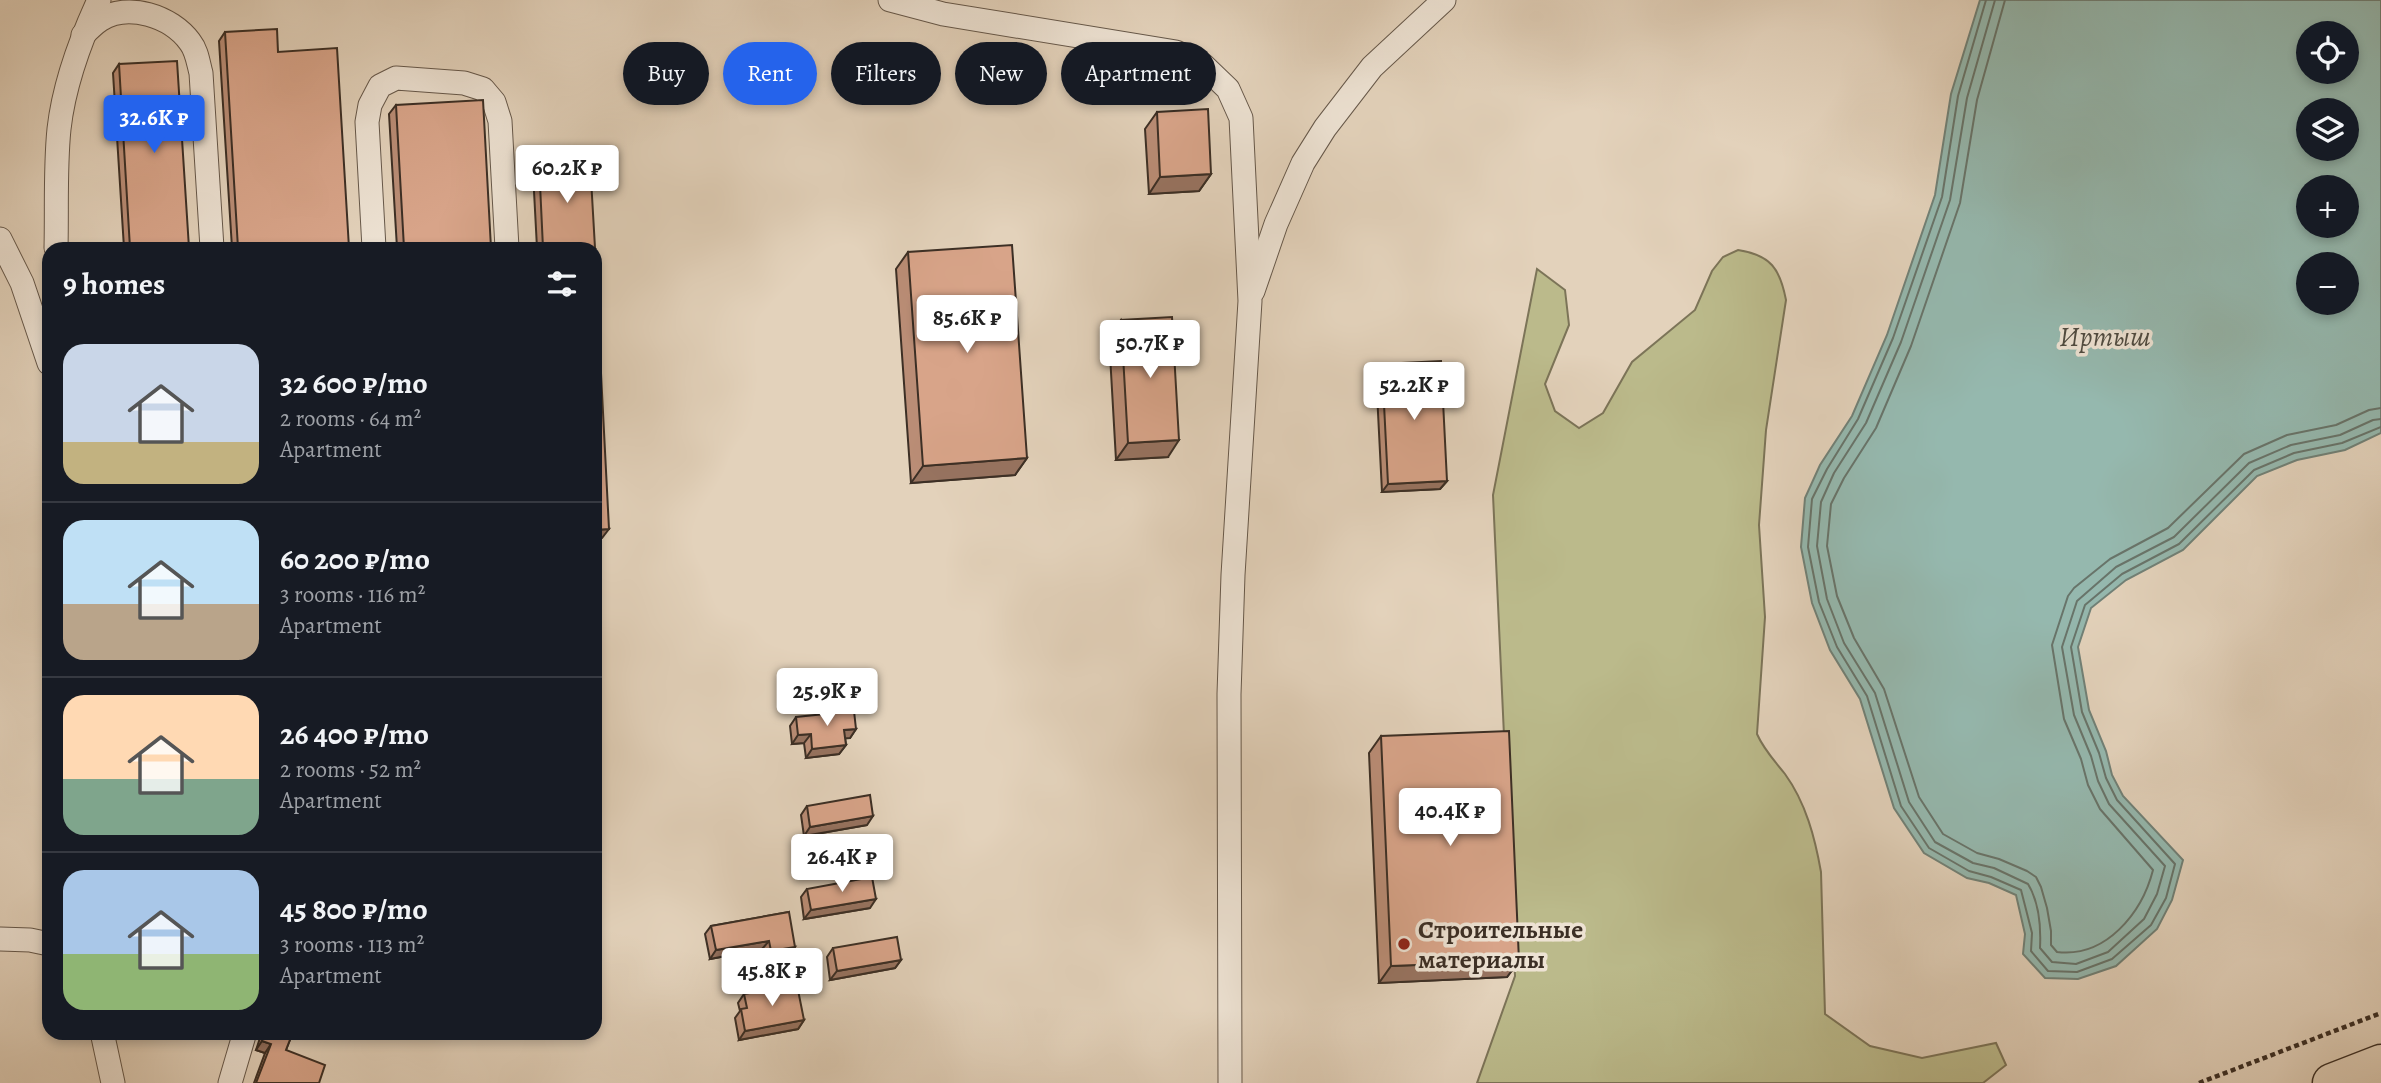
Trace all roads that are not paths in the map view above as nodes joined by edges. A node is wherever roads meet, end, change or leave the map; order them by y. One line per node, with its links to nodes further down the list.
1 (99, 0): 4 (lane)
2 (890, 0): 10 (lane)
3 (1444, 0): 10 (lane)
4 (83, 35): 6 (lane); 7 (lane)
5 (0, 239): 11 (lane)
6 (55, 242)
7 (212, 242)
8 (374, 242): 9 (lane)
9 (507, 242)
10 (1250, 301): 19 (lane)
11 (42, 342)
12 (0, 939): 13 (lane)
13 (42, 943)
14 (104, 1040): 17 (lane)
15 (243, 1040): 18 (lane)
16 (2381, 1064): 20 (main road)
17 (113, 1083)
18 (230, 1083)
19 (1230, 1083)
20 (2332, 1083)

